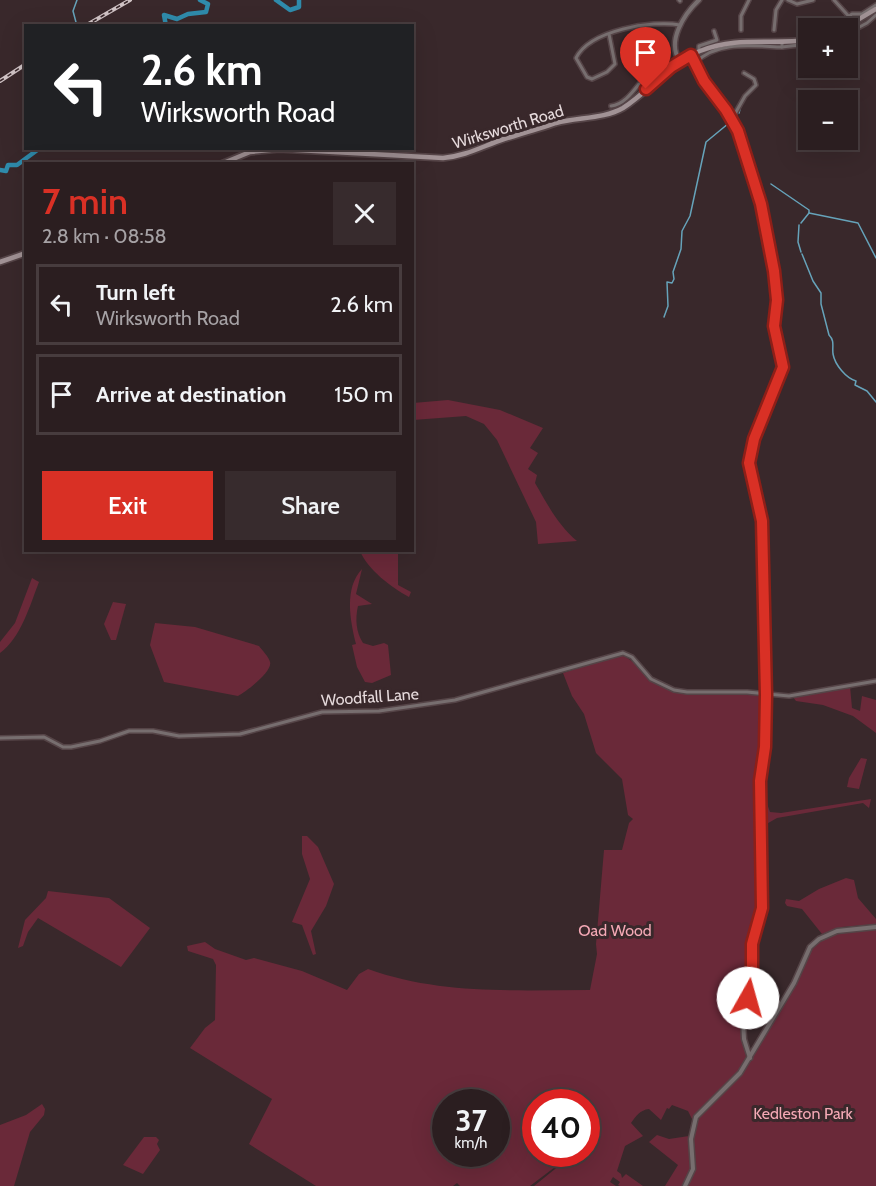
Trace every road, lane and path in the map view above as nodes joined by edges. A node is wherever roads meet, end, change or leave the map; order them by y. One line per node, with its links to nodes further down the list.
1 (699, 0): 14 (street)
2 (749, 0): 16 (street)
3 (782, 0): 17 (street)
4 (788, 0): 5 (street)
5 (813, 0)
6 (834, 0): 10 (street)
7 (876, 5): 10 (street)
8 (876, 9): 12 (main road)
9 (876, 15): 12 (street)
10 (850, 16): 11 (street)
11 (847, 18)
12 (866, 20): 13 (main road); 15 (street)
13 (858, 22)
14 (680, 25): 19 (street); 26 (street)
15 (858, 26)
16 (741, 30)
17 (774, 30)
18 (714, 32): 24 (street)
19 (609, 34): 19 (street)
20 (798, 40): 21 (main road, Wirksworth Road)
21 (782, 44): 22 (street); 23 (main road, Wirksworth Road)
22 (798, 44)
23 (721, 46): 24 (main road, Wirksworth Road); 27 (street)
24 (699, 51): 25 (main road, Wirksworth Road)
25 (691, 55): 26 (main road, Wirksworth Road); 27 (street)
26 (680, 61): 29 (main road, Wirksworth Road)
27 (695, 63): 31 (street)
28 (744, 73): 31 (street)
29 (646, 89): 30 (street); 33 (main road, Wirksworth Road)
30 (611, 106)
31 (732, 119): 38 (street)
32 (269, 150): 34 (main road, Wirksworth Road)
33 (297, 150)
34 (226, 162)
35 (24, 254): 36 (main road)
36 (0, 261)
37 (876, 681): 38 (street)
38 (766, 695): 39 (street, Woodfall Lane); 41 (street)
39 (0, 738)
40 (876, 927): 41 (street)
41 (750, 1058): 42 (street)
42 (685, 1186)

